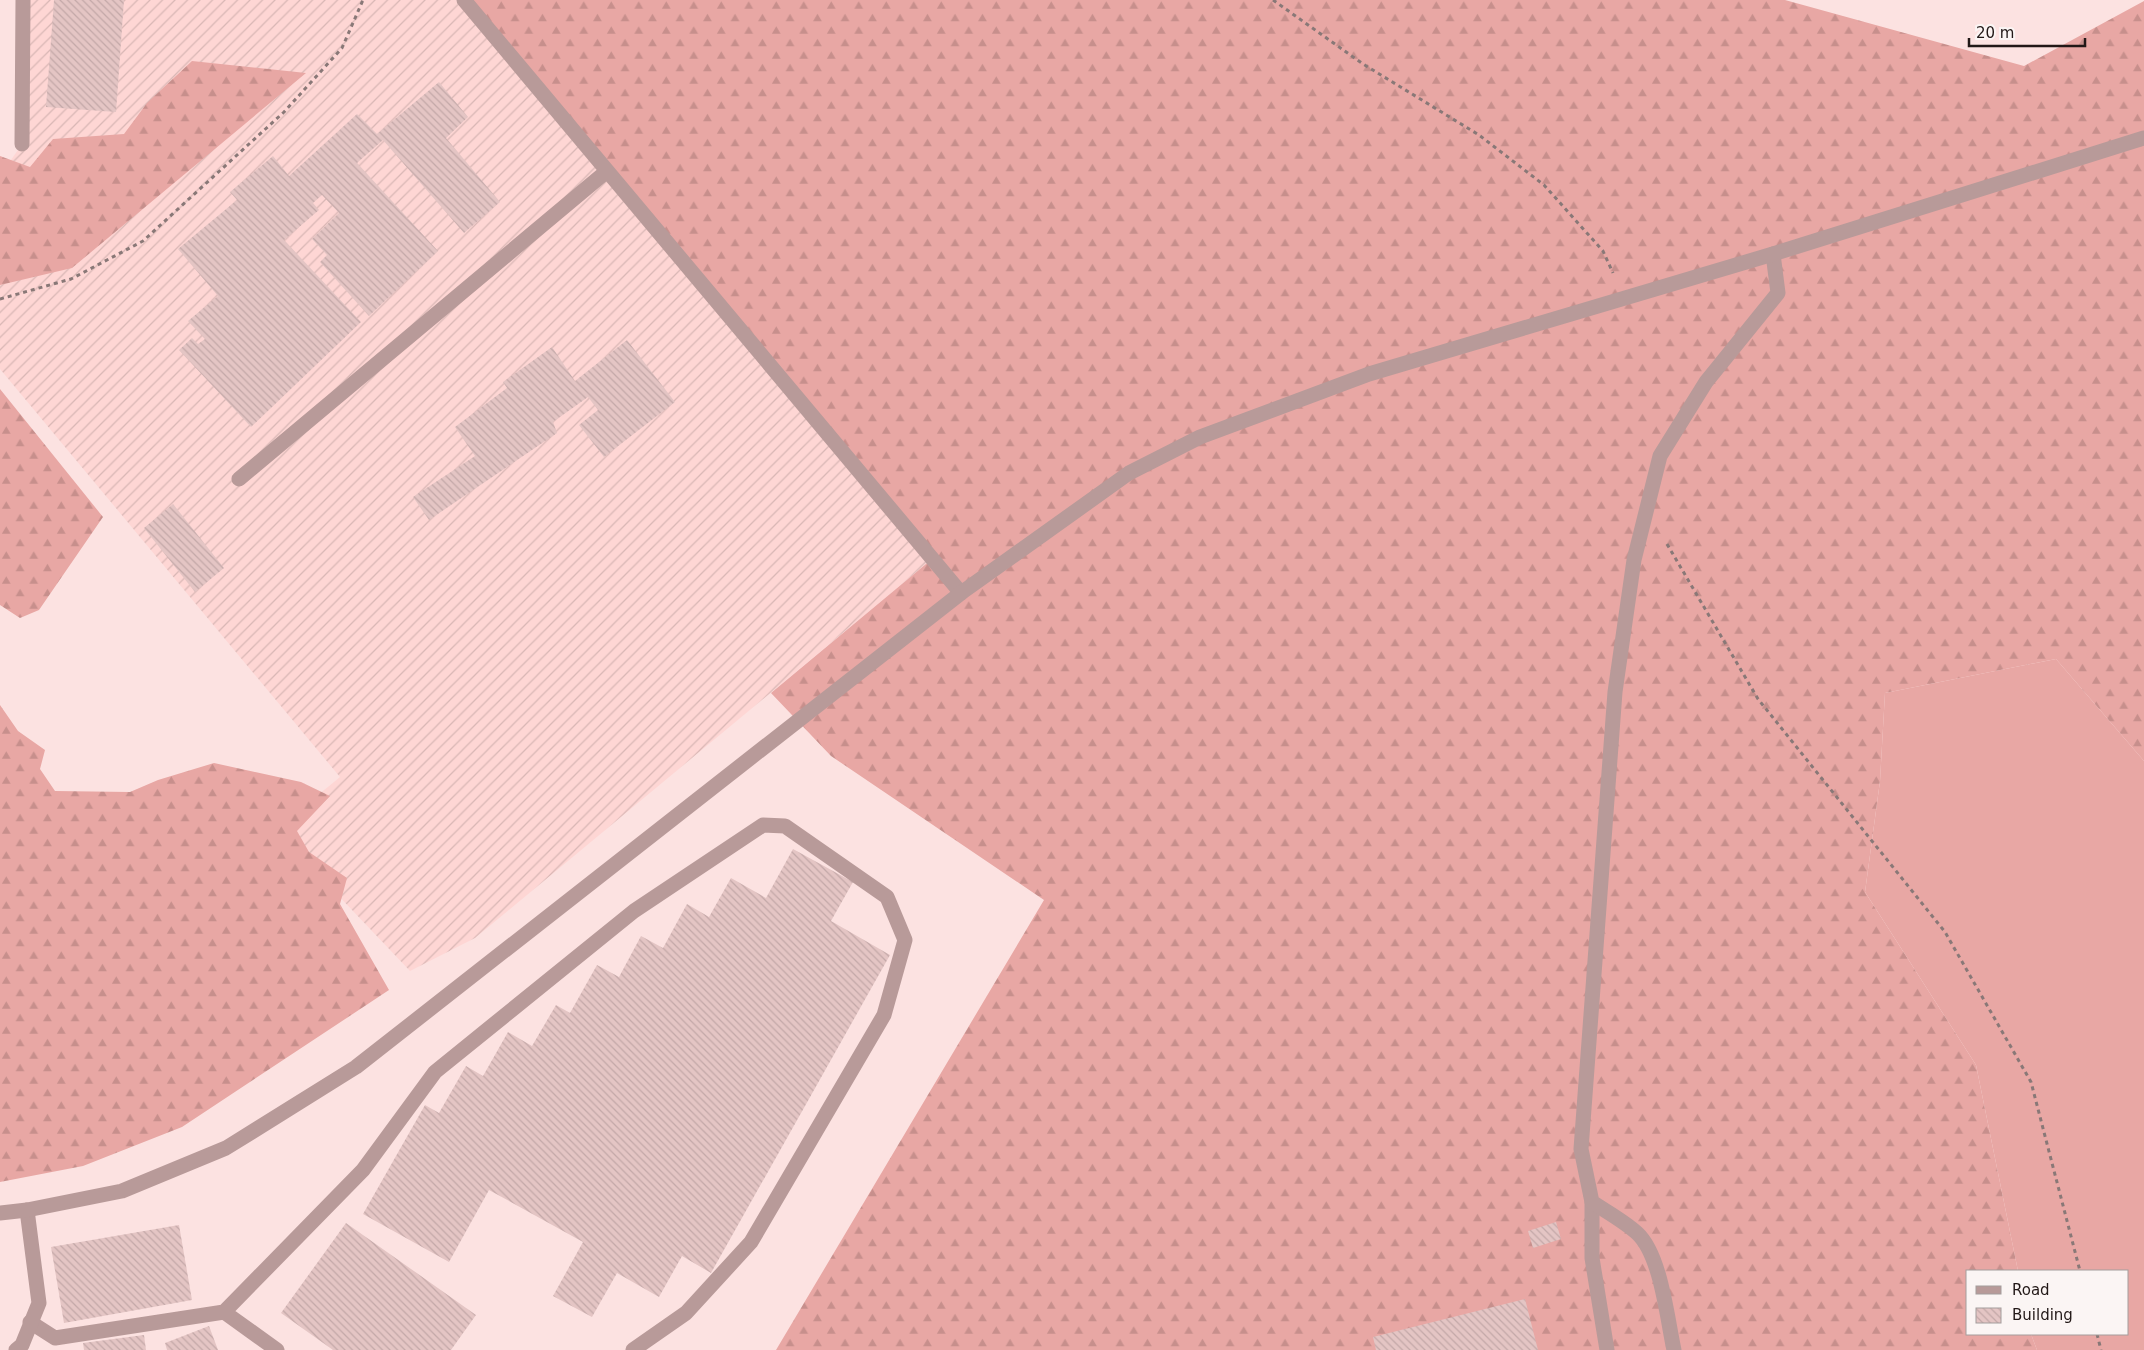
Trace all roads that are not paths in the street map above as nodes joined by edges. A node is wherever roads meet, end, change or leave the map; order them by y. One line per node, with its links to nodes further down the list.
1 (23, 0): 4 (street)
2 (464, 0): 5 (street)
3 (2144, 138): 6 (street)
4 (22, 144)
5 (607, 171): 7 (street); 8 (street)
6 (1773, 254): 8 (street); 9 (street)
7 (239, 479)
8 (961, 593): 10 (street)
9 (1592, 1202): 17 (street); 18 (street)
10 (27, 1210): 11 (street); 13 (street)
11 (0, 1213)
12 (224, 1312): 13 (street); 15 (street); 16 (street)
13 (30, 1322): 14 (street)
14 (16, 1350)
15 (277, 1350)
16 (633, 1350)
17 (1607, 1350)
18 (1674, 1350)

